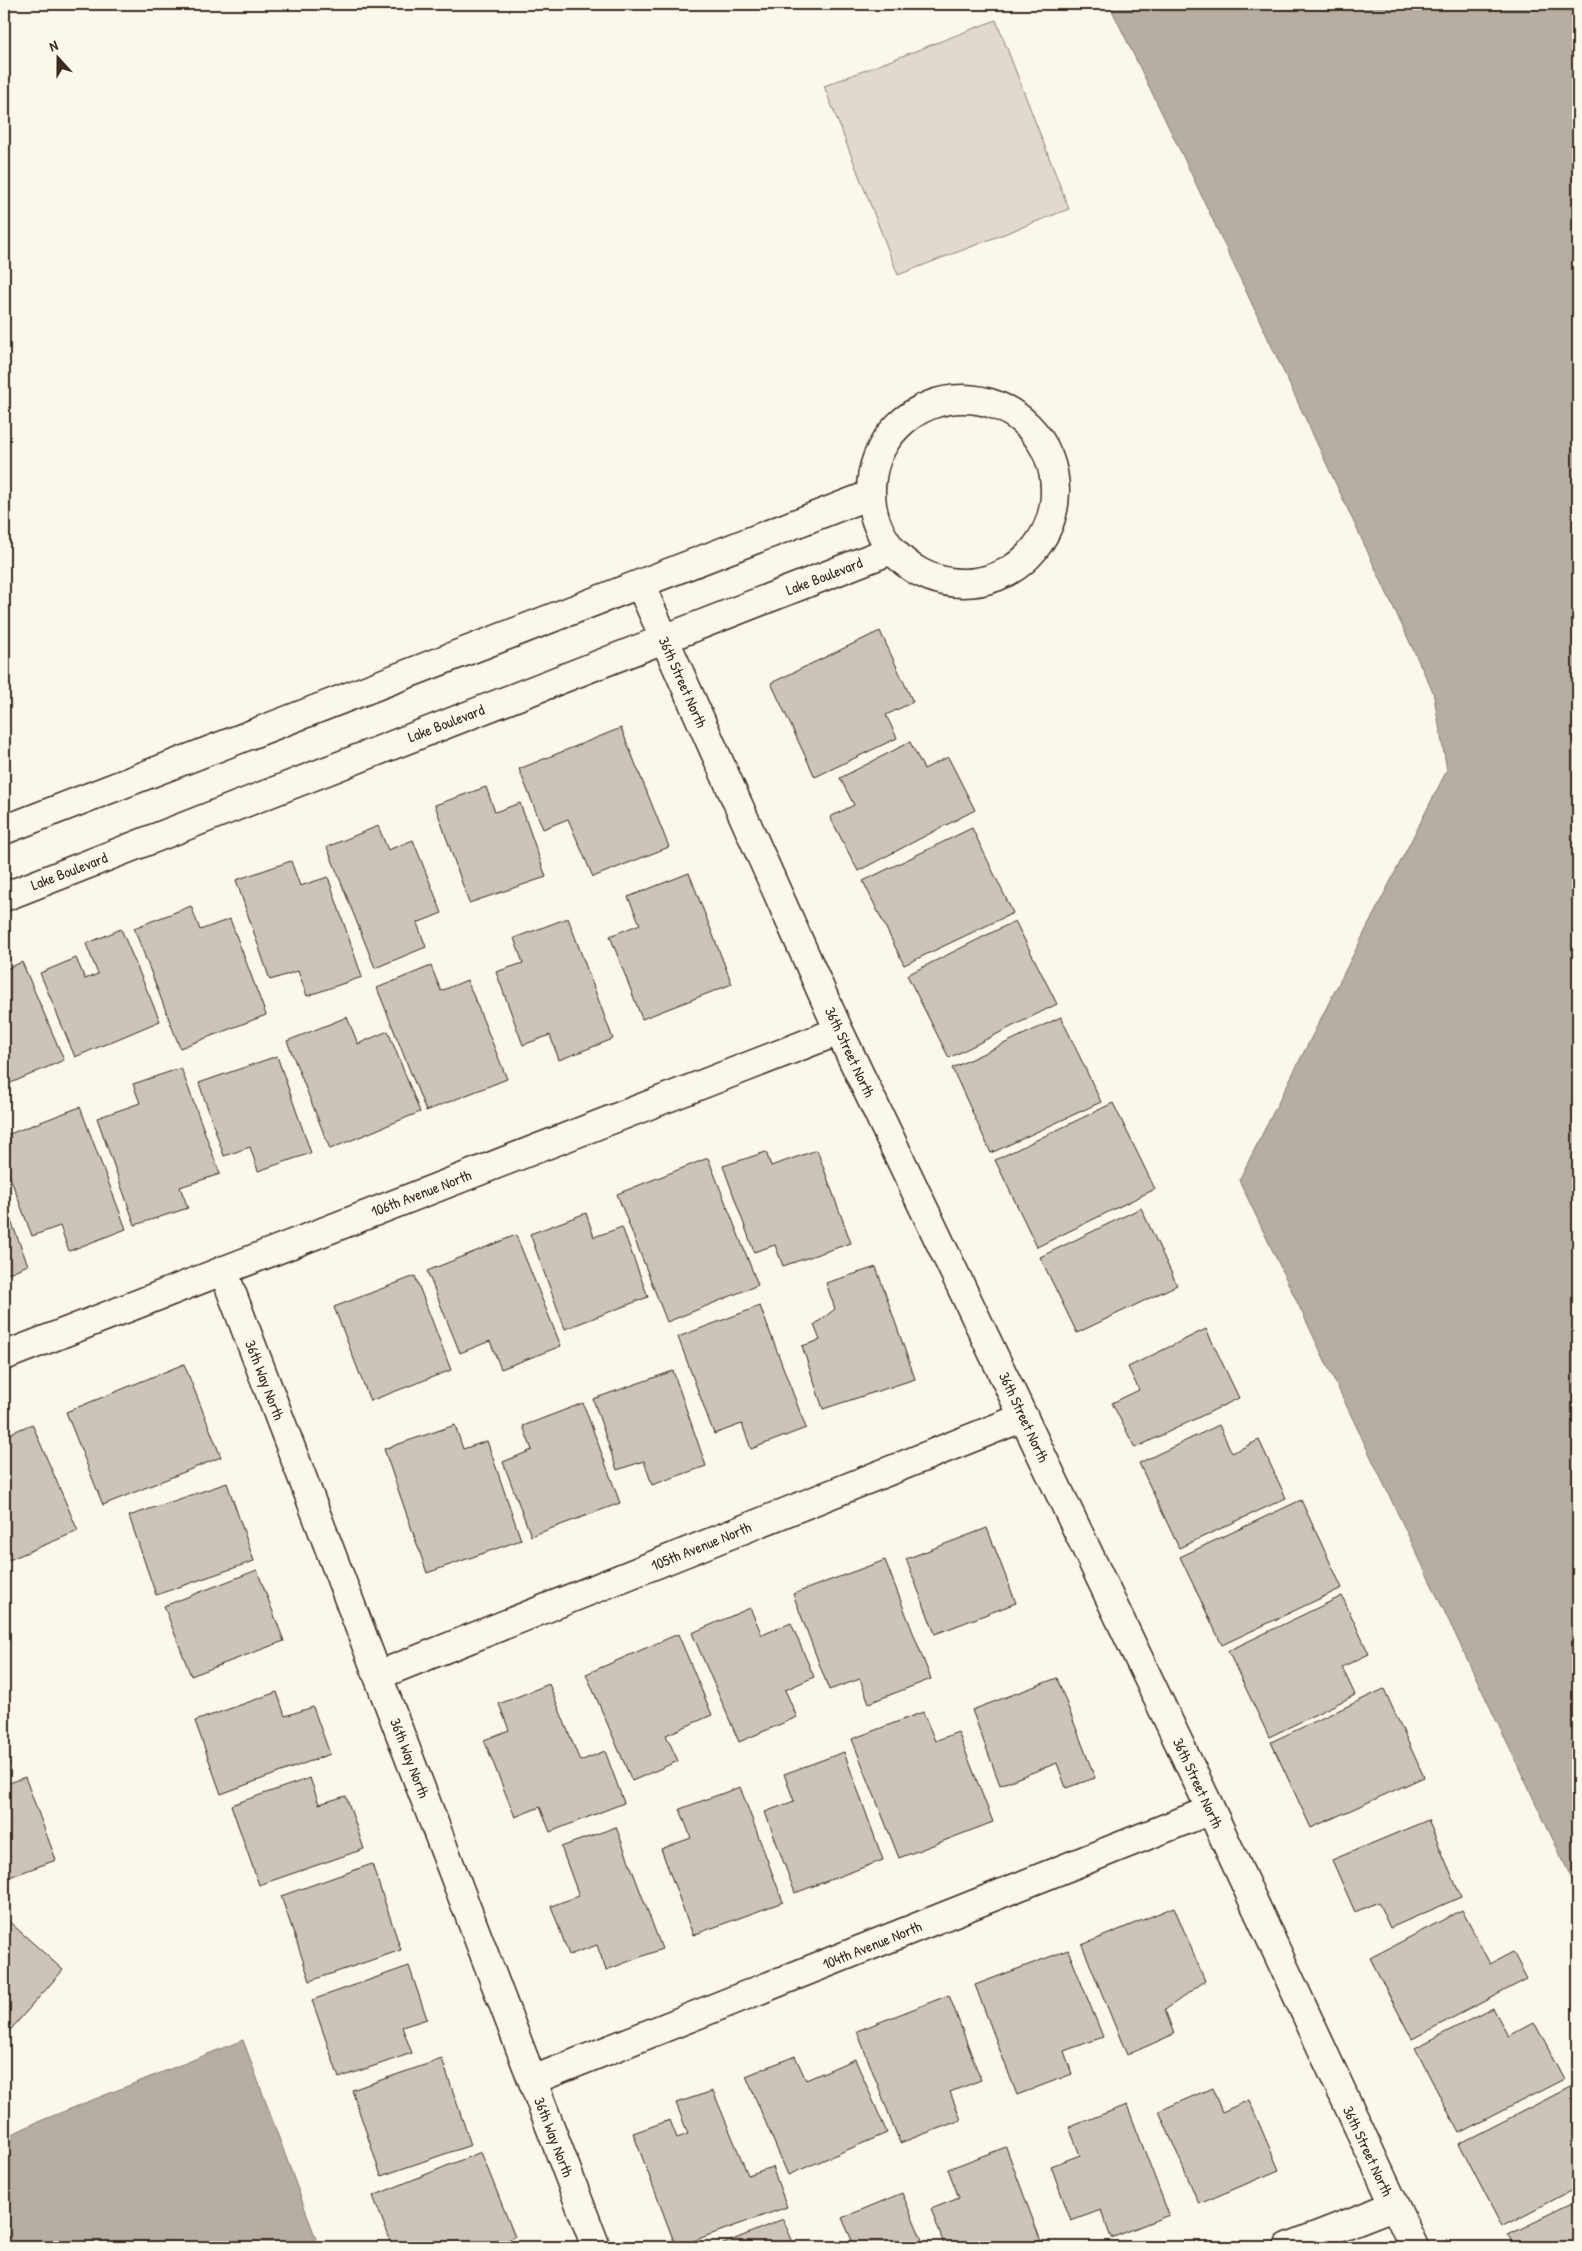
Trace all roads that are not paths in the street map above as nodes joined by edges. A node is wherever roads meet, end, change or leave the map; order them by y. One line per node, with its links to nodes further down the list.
1 (868, 496): 2 (street); 2 (street); 3 (street)
2 (889, 551): 4 (street, Lake Boulevard)
3 (640, 584): 4 (street, 36th Street North); 5 (street)
4 (664, 638): 6 (street, Lake Boulevard); 7 (street, 36th Street North)
5 (4, 830)
6 (4, 896)
7 (839, 1031): 8 (street, 106th Avenue North); 10 (street, 36th Street North)
8 (223, 1270): 9 (street, 106th Avenue North); 11 (street, 36th Way North)
9 (4, 1356)
10 (1024, 1417): 11 (street, 105th Avenue North); 12 (street, 36th Street North)
11 (379, 1675): 13 (street, 36th Way North)
12 (1211, 1810): 13 (street, 104th Avenue North); 14 (street, 36th Street North)
13 (533, 2080): 15 (street, 36th Way North)
14 (1393, 2206): 16 (street); 17 (street, 36th Street North)
15 (596, 2247)
16 (1288, 2247)
17 (1414, 2247)

